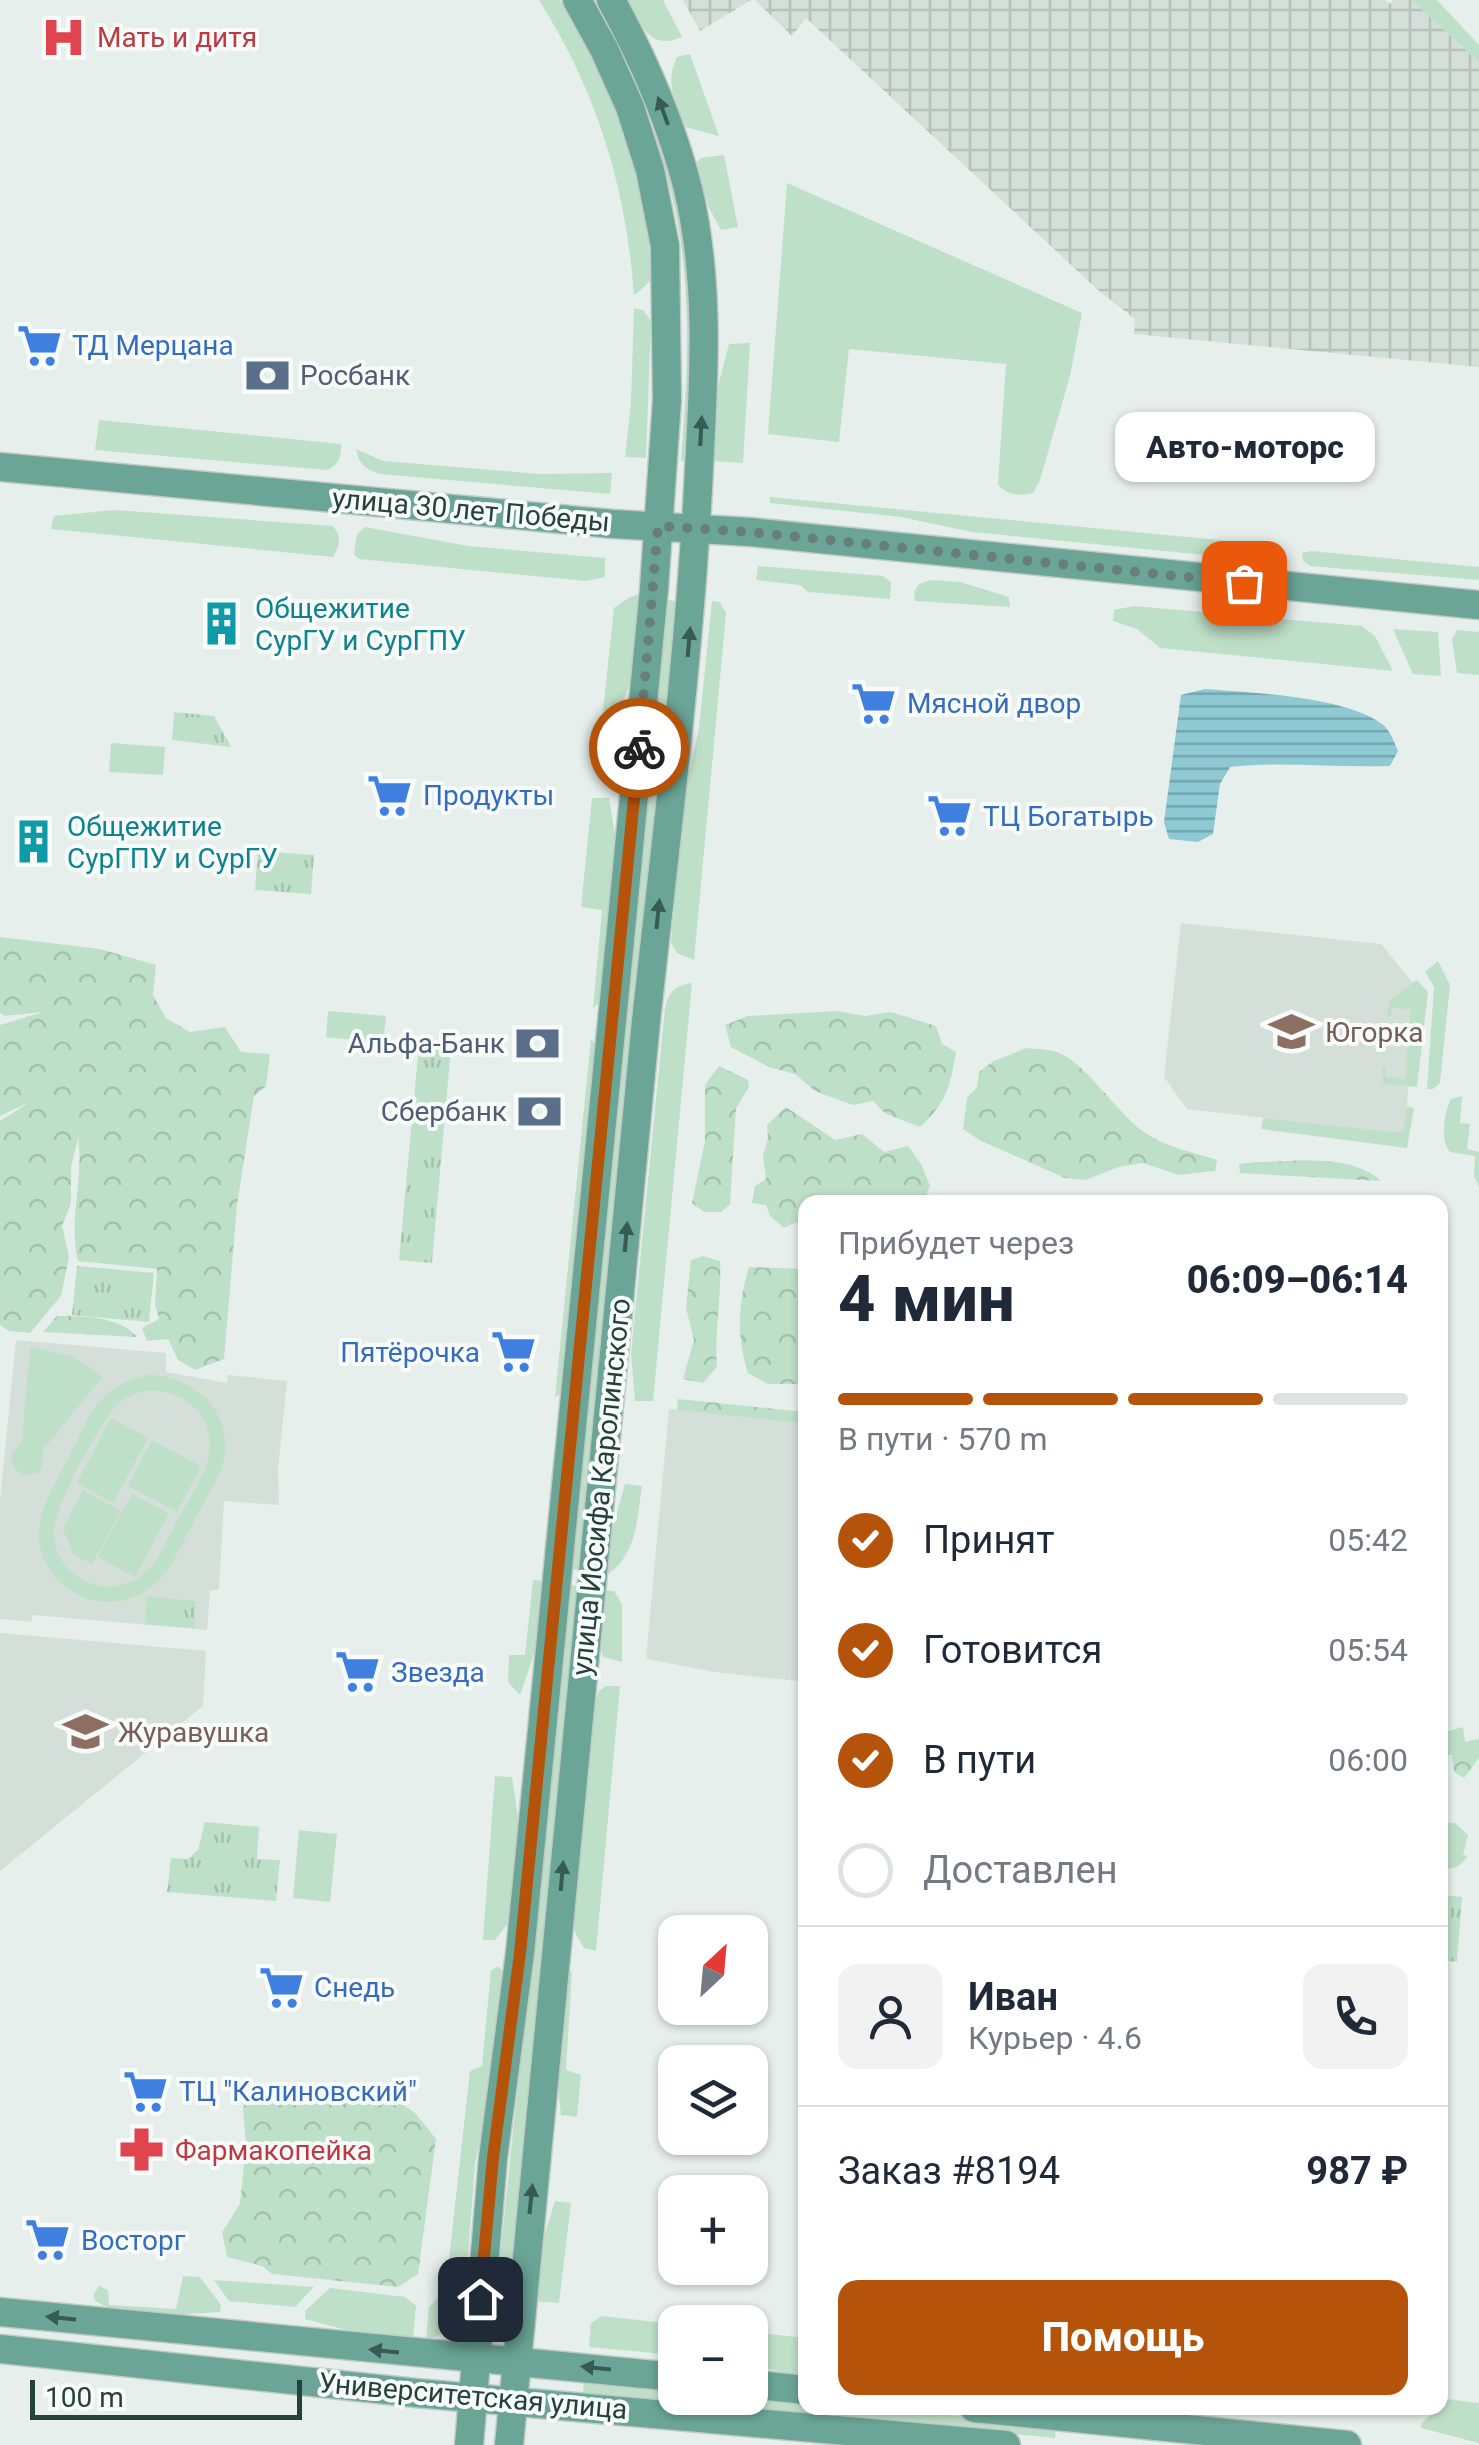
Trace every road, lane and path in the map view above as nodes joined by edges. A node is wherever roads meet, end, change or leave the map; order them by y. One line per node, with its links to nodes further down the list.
1 (577, 0): 4 (main road, улица Иосифа Каролинского)
2 (610, 0): 5 (main road, улица Иосифа Каролинского, one-way to 2)
3 (0, 468): 4 (main road, улица 30 лет Победы)
4 (658, 526): 5 (main road, улица 30 лет Победы); 9 (main road, улица Иосифа Каролинского)
5 (696, 528): 6 (main road, улица 30 лет Победы); 10 (main road, улица Иосифа Каролинского, one-way to 5)
6 (1479, 605)
7 (0, 2312): 9 (main road, Университетская улица, one-way to 7)
8 (0, 2349): 14 (main road, Университетская улица)
9 (476, 2359): 10 (main road, Университетская улица); 14 (main road, улица Иосифа Каролинского)
10 (516, 2362): 11 (main road, Университетская улица, one-way to 10); 15 (main road, улица Иосифа Каролинского)
11 (658, 2375)
12 (768, 2386): 13 (main road)
13 (798, 2389)
14 (473, 2398): 15 (main road, Университетская улица); 17 (main road, улица Иосифа Каролинского)
15 (513, 2401): 18 (main road, улица Иосифа Каролинского); 19 (main road, Университетская улица)
16 (1045, 2415): 20 (main road)
17 (469, 2445)
18 (510, 2445)
19 (1006, 2445)
20 (1347, 2445)

